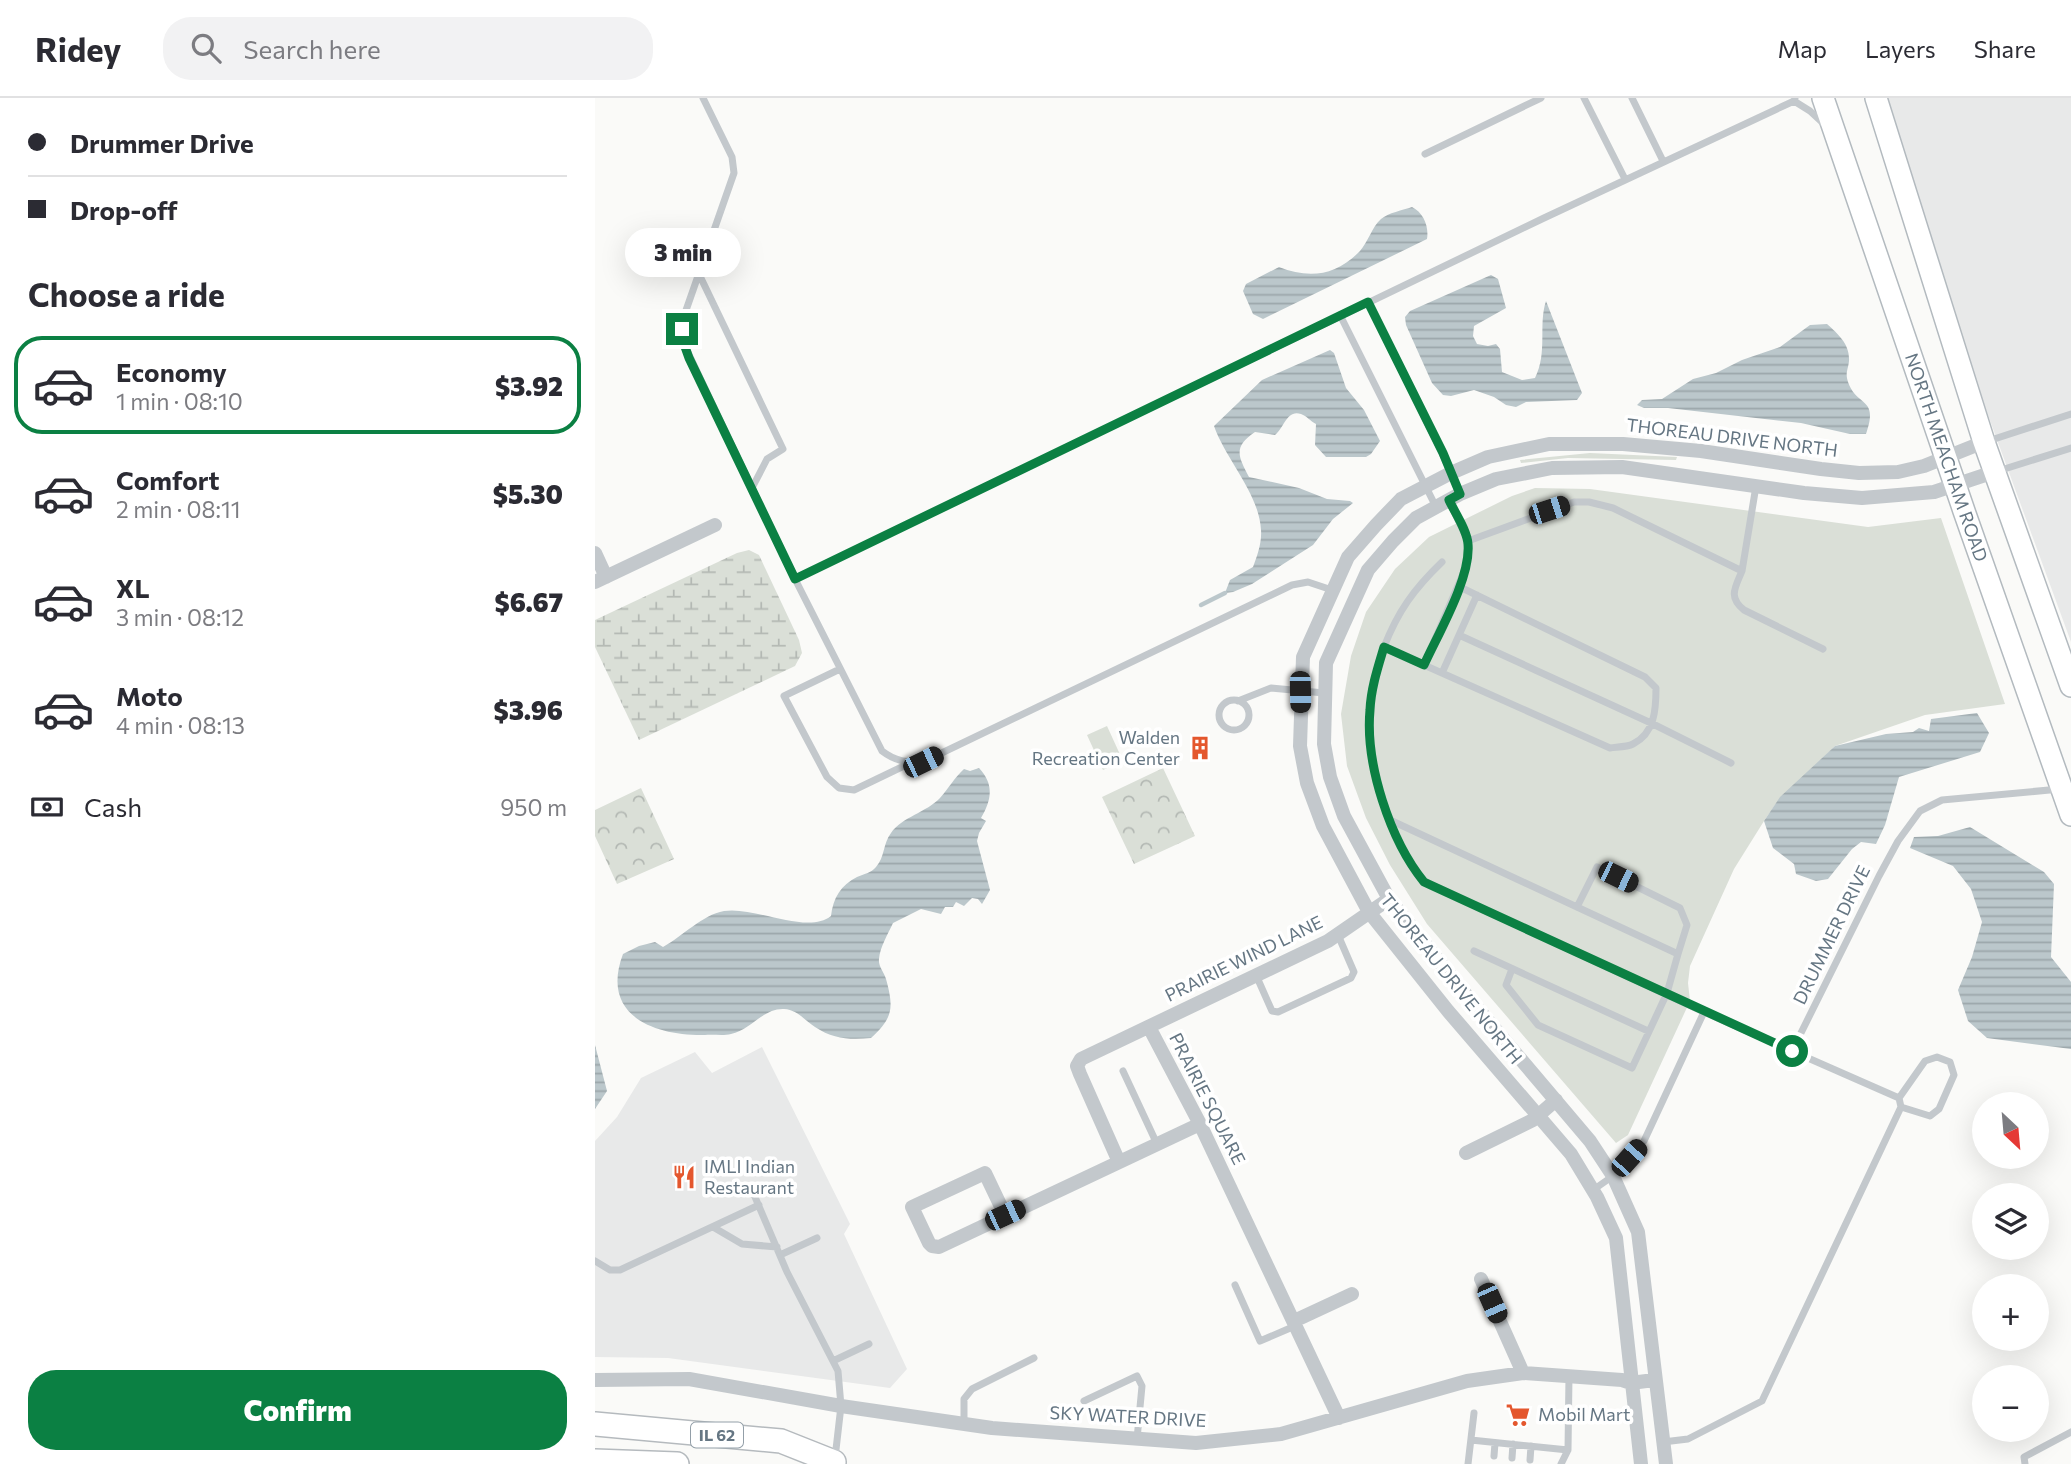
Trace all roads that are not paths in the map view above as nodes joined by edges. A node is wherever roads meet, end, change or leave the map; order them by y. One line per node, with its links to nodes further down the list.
1 (703, 98): 12 (lane)
2 (1541, 98): 8 (lane)
3 (1584, 98): 11 (lane)
4 (1632, 98): 10 (lane)
5 (1823, 98): 9 (main road, NORTH MEACHAM ROAD)
6 (1876, 98): 16 (main road)
7 (1794, 99): 9 (lane); 10 (lane)
8 (1425, 154)
9 (1843, 158): 18 (main road, NORTH MEACHAM ROAD)
10 (1663, 161): 11 (lane)
11 (1625, 179): 13 (lane)
12 (699, 274): 24 (lane); 24 (lane)
13 (1368, 302): 14 (lane); 20 (lane)
14 (1340, 316): 22 (lane); 32 (lane)
15 (2071, 414): 16 (lane)
16 (1985, 442): 18 (street, THOREAU DRIVE NORTH); 19 (main road)
17 (2071, 448): 19 (lane)
18 (1945, 457): 20 (street, THOREAU DRIVE NORTH); 21 (main road, NORTH MEACHAM ROAD)
19 (1994, 472): 21 (street, THOREAU DRIVE NORTH); 42 (main road)
20 (1451, 473): 22 (street, THOREAU DRIVE NORTH); 25 (lane)
21 (1955, 485): 23 (street, THOREAU DRIVE NORTH); 49 (main road, NORTH MEACHAM ROAD)
22 (1426, 486): 25 (lane); 34 (street, THOREAU DRIVE NORTH)
23 (1756, 486): 25 (street, THOREAU DRIVE NORTH); 30 (lane)
24 (752, 488): 32 (lane)
25 (1448, 500): 27 (lane); 44 (street, THOREAU DRIVE NORTH)
26 (715, 525): 31 (street)
27 (1468, 541): 30 (lane); 33 (lane)
28 (595, 553): 31 (street)
29 (1442, 562): 37 (lane)
30 (1742, 570): 38 (lane)
31 (600, 579)
32 (795, 579): 40 (lane)
33 (1460, 587): 35 (lane); 39 (lane)
34 (1332, 590): 43 (street, THOREAU DRIVE NORTH); 47 (lane)
35 (1477, 595): 36 (lane); 46 (lane)
36 (1459, 635): 41 (lane); 46 (lane)
37 (1384, 647): 39 (lane); 51 (lane)
38 (1823, 649)
39 (1424, 665): 41 (lane)
40 (840, 670): 47 (lane); 47 (lane)
41 (1442, 673): 46 (lane)
42 (2071, 686)
43 (1300, 692): 44 (lane); 45 (lane); 54 (street, THOREAU DRIVE NORTH)
44 (1324, 693): 52 (street, THOREAU DRIVE NORTH)
45 (1238, 701): 45 (lane)
46 (1651, 723): 48 (lane)
47 (910, 763)
48 (1731, 763)
49 (2066, 788): 50 (main road, NORTH MEACHAM ROAD); 64 (lane, DRUMMER DRIVE)
50 (2071, 815)
51 (1391, 820): 53 (lane); 60 (lane)
52 (1389, 899): 54 (street, PRAIRIE WIND LANE); 66 (street, THOREAU DRIVE NORTH)
53 (1577, 907): 57 (lane); 57 (lane)
54 (1369, 912): 55 (street, PRAIRIE WIND LANE); 68 (street, THOREAU DRIVE NORTH)
55 (1337, 934): 59 (street, PRAIRIE WIND LANE); 59 (lane)
56 (1474, 951): 58 (lane)
57 (1678, 954): 60 (lane)
58 (1512, 968): 63 (lane); 63 (lane)
59 (1256, 975): 62 (street, PRAIRIE WIND LANE)
60 (1667, 993): 61 (lane); 63 (lane)
61 (1704, 1012): 64 (lane); 73 (lane)
62 (1149, 1027): 69 (street, PRAIRIE SQUARE); 72 (street, PRAIRIE SQUARE)
63 (1648, 1031)
64 (1792, 1051): 67 (lane)
65 (1123, 1071): 70 (lane)
66 (1556, 1100): 68 (street); 73 (street, THOREAU DRIVE NORTH)
67 (1900, 1103): 67 (lane); 103 (lane)
68 (1538, 1116): 71 (street); 75 (street, THOREAU DRIVE NORTH)
69 (1199, 1124): 70 (street); 85 (street, PRAIRIE SQUARE)
70 (1157, 1144): 72 (street)
71 (1466, 1153)
72 (1119, 1162): 77 (street)
73 (1613, 1176): 75 (lane); 91 (street, THOREAU DRIVE NORTH)
74 (752, 1190): 76 (lane)
75 (1593, 1190): 93 (street, THOREAU DRIVE NORTH)
76 (759, 1205): 78 (lane); 80 (lane)
77 (1005, 1215): 77 (street)
78 (713, 1227): 80 (lane); 81 (lane)
79 (817, 1238): 80 (lane)
80 (778, 1251): 88 (lane)
81 (595, 1261)
82 (1481, 1279): 89 (street)
83 (1235, 1285): 85 (lane)
84 (1352, 1294): 85 (street)
85 (1295, 1323): 97 (street)
86 (869, 1344): 88 (lane)
87 (1034, 1358): 99 (lane)
88 (833, 1361): 95 (lane)
89 (1523, 1373): 90 (street, SKY WATER DRIVE); 97 (street, SKY WATER DRIVE)
90 (1569, 1376): 93 (street, SKY WATER DRIVE); 107 (lane)
91 (1654, 1380): 93 (street, SKY WATER DRIVE); 103 (street, THOREAU DRIVE NORTH)
92 (595, 1381): 95 (street, SKY WATER DRIVE)
93 (1631, 1383): 116 (street, THOREAU DRIVE NORTH)
94 (1084, 1401): 101 (lane)
95 (841, 1406): 99 (street, SKY WATER DRIVE); 113 (lane)
96 (1474, 1413): 102 (lane)
97 (1339, 1418): 101 (street, SKY WATER DRIVE)
98 (595, 1424): 113 (main road, IL 62)
99 (964, 1424): 101 (street, SKY WATER DRIVE)
100 (2071, 1432): 118 (lane)
101 (1137, 1440)
102 (1471, 1440): 104 (lane); 114 (lane)
103 (1662, 1442): 117 (street, THOREAU DRIVE NORTH)
104 (1495, 1443): 105 (lane); 108 (lane)
105 (1513, 1444): 106 (lane); 109 (lane)
106 (1531, 1446): 107 (lane); 110 (lane)
107 (1568, 1450): 115 (lane)
108 (1494, 1456)
109 (1512, 1458)
110 (1530, 1460)
111 (595, 1461): 112 (main road, IL 62)
112 (677, 1464)
113 (833, 1464)
114 (1468, 1464)
115 (1561, 1464)
116 (1641, 1464)
117 (1665, 1464)
118 (2025, 1464)

